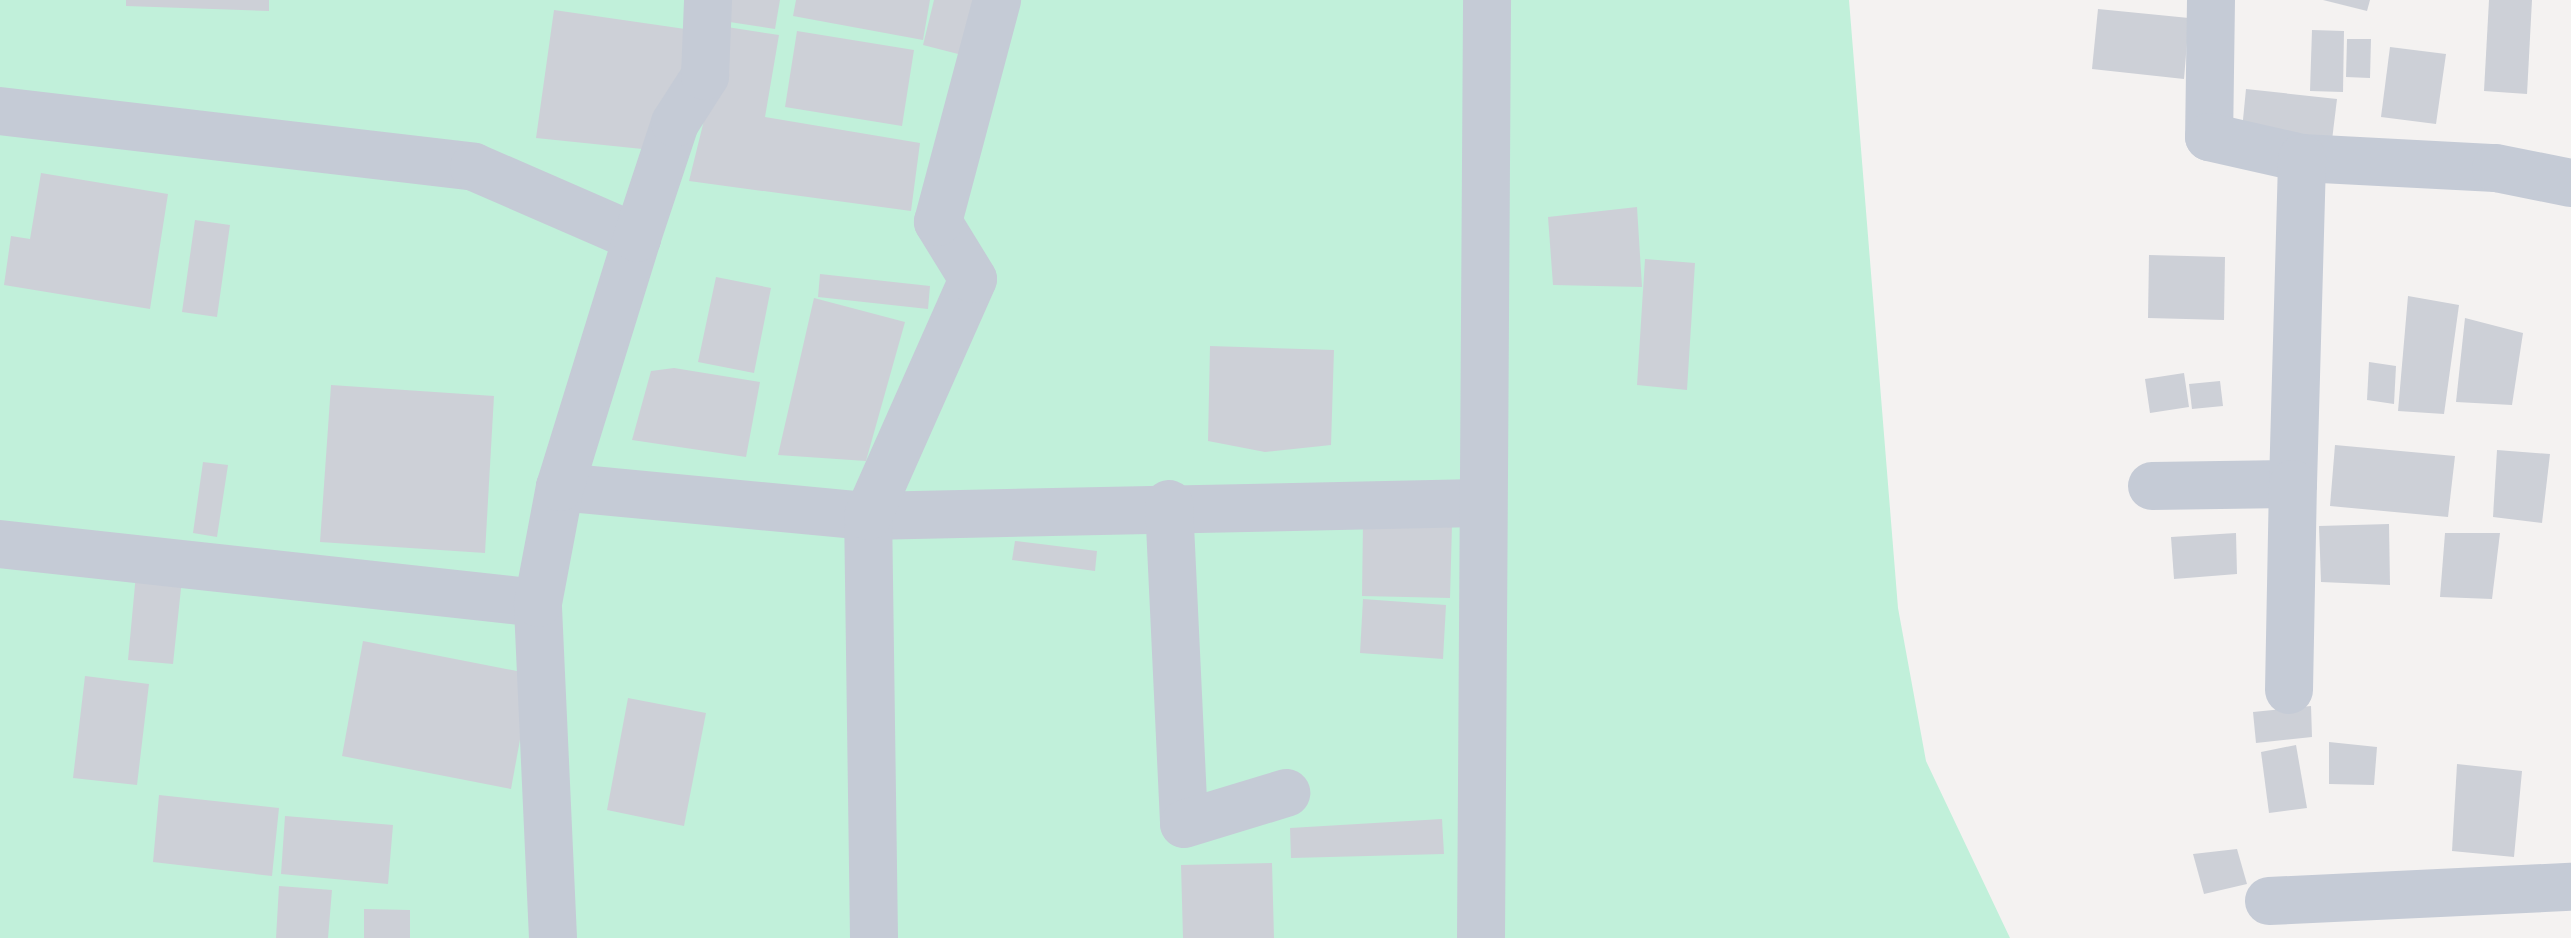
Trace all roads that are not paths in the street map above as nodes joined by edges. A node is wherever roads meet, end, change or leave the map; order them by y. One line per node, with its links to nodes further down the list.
1 (708, 0): 8 (street)
2 (997, 0): 14 (street)
3 (1487, 0): 12 (street)
4 (2211, 0): 6 (street)
5 (0, 111): 8 (street)
6 (2302, 158): 7 (street); 9 (street)
7 (2571, 183)
8 (637, 238): 11 (street)
9 (2292, 484): 10 (street); 17 (street)
10 (2152, 486)
11 (560, 487): 14 (street); 16 (street)
12 (1478, 503): 13 (street); 23 (street)
13 (1169, 504): 14 (street); 18 (street)
14 (868, 516): 22 (street)
15 (0, 544): 16 (street)
16 (538, 603): 21 (street)
17 (2289, 690)
18 (1286, 793)
19 (2571, 887): 20 (street)
20 (2269, 901)
21 (553, 938)
22 (874, 938)
23 (1481, 938)

